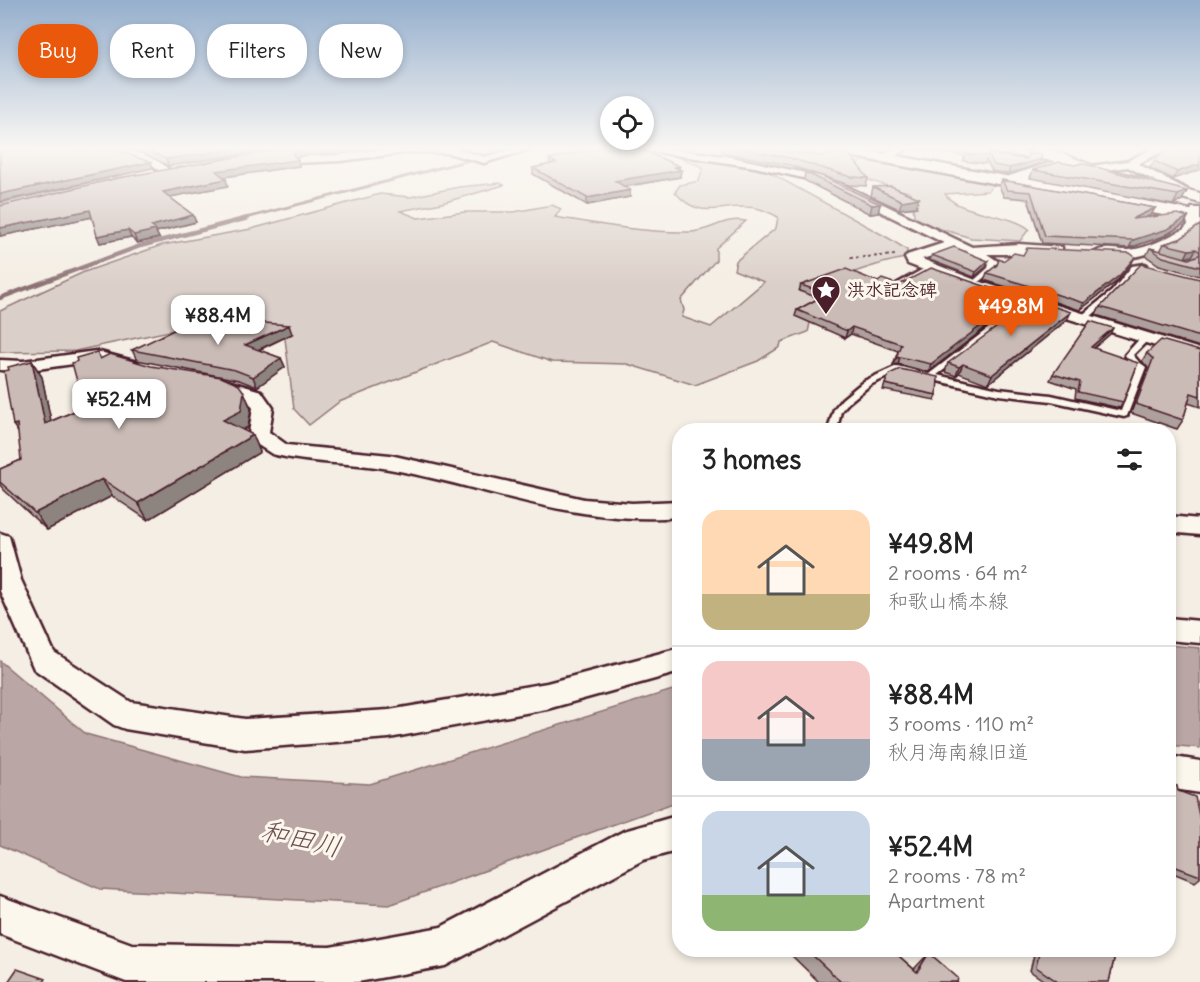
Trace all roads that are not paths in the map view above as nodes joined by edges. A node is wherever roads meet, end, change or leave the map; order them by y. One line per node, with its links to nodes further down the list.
1 (857, 194): 7 (street)
2 (1107, 194): 6 (main road)
3 (1110, 194): 6 (main road)
4 (1158, 194): 6 (main road)
5 (1175, 194): 6 (street)
6 (1197, 208): 9 (street)
7 (956, 244): 8 (street); 11 (street)
8 (971, 251): 9 (street); 10 (street)
9 (1143, 256): 12 (street); 16 (lane)
10 (992, 262): 13 (lane)
11 (929, 268): 13 (street); 14 (lane)
12 (1163, 273)
13 (973, 284): 15 (street)
14 (894, 287)
15 (1023, 300): 16 (street); 21 (lane)
16 (1084, 318): 17 (street)
17 (1146, 338): 18 (street); 21 (lane)
18 (1200, 355)
19 (0, 365): 20 (street)
20 (150, 371)
21 (932, 375): 23 (lane)
22 (190, 379): 24 (street)
23 (834, 423)
24 (672, 510)
25 (1176, 525): 26 (street)
26 (1200, 527)
27 (0, 542): 30 (street)
28 (1176, 630): 29 (street)
29 (1200, 632)
30 (672, 662)
31 (1176, 773): 32 (street)
32 (1200, 777)
33 (672, 834): 34 (street)
34 (0, 915)

